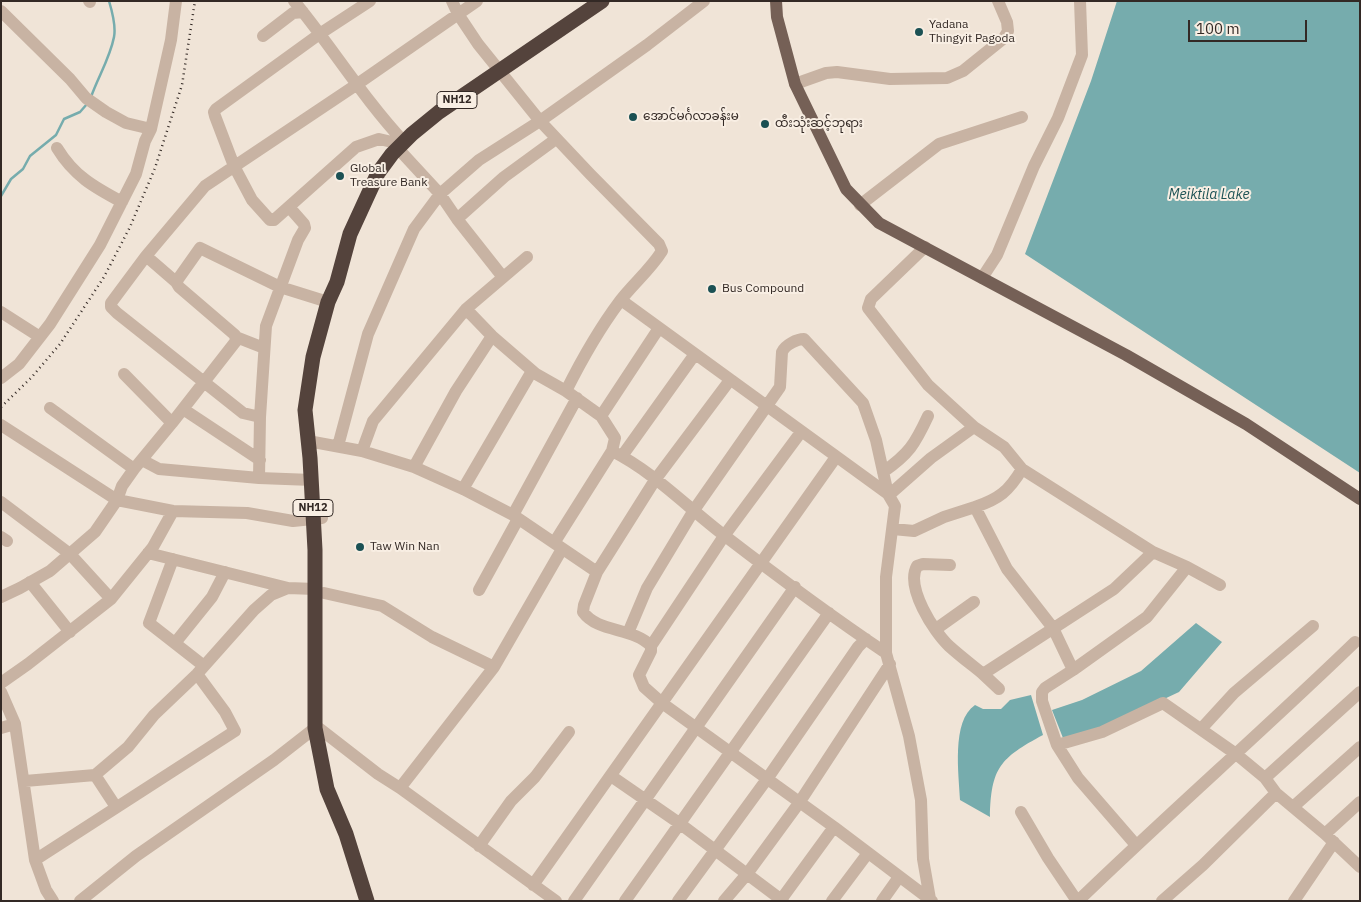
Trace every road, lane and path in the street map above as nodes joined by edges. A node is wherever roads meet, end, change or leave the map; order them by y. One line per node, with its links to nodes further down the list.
1 (176, 1): 22 (street)
2 (294, 1): 13 (street)
3 (370, 1): 15 (street)
4 (452, 1): 14 (street)
5 (477, 1): 14 (street)
6 (587, 1): 17 (highway, NH12)
7 (602, 1): 17 (highway, NH12)
8 (704, 1): 21 (street)
9 (776, 1): 18 (main road)
10 (998, 1): 18 (street)
11 (1080, 1): 36 (street)
12 (1, 12): 22 (street)
13 (303, 12): 15 (street); 16 (street)
14 (458, 14): 17 (street); 19 (street)
15 (321, 33): 19 (street); 26 (street)
16 (263, 36)
17 (498, 67): 21 (street); 24 (highway, NH12)
18 (795, 84): 29 (main road)
19 (356, 85): 24 (street); 26 (street)
20 (1022, 117): 29 (street)
21 (540, 121): 23 (street); 27 (street)
22 (151, 129): 28 (street)
23 (556, 139): 31 (street); 40 (street)
24 (398, 142): 27 (street); 30 (street); 38 (highway, NH12)
25 (57, 148): 28 (street)
26 (234, 166): 30 (street); 33 (street)
27 (440, 194): 31 (street); 68 (street)
28 (122, 202): 46 (street)
29 (860, 205): 32 (main road)
30 (288, 207): 39 (street)
31 (457, 219): 35 (street)
32 (925, 247): 36 (main road); 64 (street)
33 (146, 256): 37 (street); 54 (street)
34 (527, 257): 35 (street)
35 (502, 276): 42 (street)
36 (982, 278): 82 (main road)
37 (176, 282): 39 (street); 47 (street)
38 (337, 282): 41 (highway, NH12); 67 (highway, NH12)
39 (280, 287): 41 (street); 48 (street)
40 (620, 300): 44 (street); 55 (street)
41 (328, 302): 67 (highway, NH12)
42 (466, 308): 45 (street); 69 (street)
43 (1, 312): 46 (street)
44 (659, 328): 49 (street); 60 (street)
45 (492, 336): 50 (street); 74 (street)
46 (40, 337): 52 (street)
47 (236, 337): 48 (street); 54 (street)
48 (264, 348): 62 (street)
49 (694, 354): 53 (street); 70 (street)
50 (532, 371): 55 (street); 80 (street)
51 (124, 374): 63 (street)
52 (1, 378)
53 (730, 380): 57 (street); 79 (street)
54 (203, 383): 59 (street); 62 (street)
55 (566, 390): 56 (street)
56 (577, 398): 60 (street); 88 (street)
57 (767, 406): 66 (street); 76 (street); 86 (street)
58 (50, 408): 73 (street)
59 (183, 409): 63 (street); 72 (street)
60 (600, 416): 70 (street)
61 (928, 416): 76 (street)
62 (260, 417): 72 (street)
63 (172, 423): 73 (street)
64 (974, 428): 75 (street); 81 (street)
65 (4, 431): 83 (street)
66 (801, 432): 71 (street); 91 (street)
67 (314, 441): 68 (street); 78 (highway, NH12); 89 (highway, NH12)
68 (338, 446): 69 (street)
69 (362, 451): 74 (street)
70 (617, 453): 79 (street); 92 (street)
71 (836, 457): 81 (street); 97 (street)
72 (260, 460): 77 (street)
73 (138, 464): 77 (street); 83 (street)
74 (414, 467): 80 (street)
75 (1022, 469): 85 (street); 93 (street)
76 (883, 472): 81 (street)
77 (258, 478): 78 (street)
78 (312, 480): 89 (highway, NH12)
79 (655, 480): 86 (street); 101 (street)
80 (463, 489): 88 (street)
81 (888, 495): 90 (street)
82 (1360, 499)
83 (117, 500): 87 (street); 95 (street)
84 (1, 502): 95 (street)
85 (975, 507): 90 (street); 113 (street)
86 (694, 510): 91 (street); 116 (street)
87 (173, 511): 89 (street); 94 (street)
88 (515, 517): 92 (street); 106 (street)
89 (318, 519): 107 (highway, NH12)
90 (892, 529): 121 (street)
91 (724, 536): 97 (street); 120 (street)
92 (558, 546): 101 (street); 122 (street)
93 (1153, 552): 99 (street); 113 (street)
94 (148, 553): 96 (street); 109 (street)
95 (70, 554): 102 (street); 109 (street)
96 (173, 559): 100 (street); 119 (street)
97 (762, 563): 104 (street); 130 (street)
98 (950, 564): 114 (street)
99 (1187, 567): 103 (street); 124 (street)
100 (225, 572): 105 (street); 119 (street)
101 (597, 572): 116 (street)
102 (30, 582): 108 (street); 115 (street)
103 (1220, 586)
104 (795, 587): 111 (street); 133 (street)
105 (288, 588): 107 (street); 123 (street)
106 (479, 590)
107 (319, 591): 122 (street); 135 (highway, NH12)
108 (1, 596)
109 (111, 599): 115 (street)
110 (974, 602): 114 (street)
111 (829, 612): 117 (street); 139 (street)
112 (1313, 626): 134 (street)
113 (1053, 628): 124 (street); 125 (street)
114 (936, 629): 125 (street)
115 (70, 632): 126 (street)
116 (628, 633): 120 (street)
117 (866, 639): 121 (street); 144 (street)
118 (1355, 641): 140 (street)
119 (175, 643): 123 (street)
120 (651, 646): 130 (street)
121 (888, 658): 150 (street); 168 (street)
122 (494, 667): 146 (street)
123 (200, 670): 141 (street); 151 (street)
124 (1073, 670): 137 (street)
125 (983, 674): 127 (street)
126 (1, 683)
127 (999, 689)
128 (1, 692): 131 (street)
129 (1360, 692): 143 (street)
130 (662, 703): 133 (street); 142 (street)
131 (15, 724): 132 (street); 145 (street)
132 (1, 728)
133 (696, 728): 139 (street); 148 (street)
134 (1201, 729): 137 (street); 140 (street)
135 (317, 732): 146 (street); 166 (street); 170 (highway, NH12)
136 (569, 732): 158 (street)
137 (1057, 745): 157 (street)
138 (1360, 747): 152 (street)
139 (730, 752): 144 (street); 154 (street)
140 (1236, 754): 143 (street); 157 (street)
141 (94, 775): 145 (street); 151 (street)
142 (611, 776): 148 (street); 165 (street)
143 (1266, 778): 147 (street)
144 (767, 779): 150 (street); 159 (street)
145 (25, 781): 161 (street)
146 (400, 788): 158 (street)
147 (1276, 793): 152 (street); 179 (street)
148 (645, 800): 154 (street); 172 (street)
149 (1360, 802): 156 (street)
150 (799, 803): 155 (street); 163 (street)
151 (116, 807): 161 (street)
152 (1293, 807): 156 (street)
153 (1021, 812): 178 (street)
154 (680, 823): 159 (street); 173 (street)
155 (834, 826): 160 (street); 167 (street)
156 (1329, 838): 162 (street); 180 (street)
157 (1136, 845): 178 (street)
158 (479, 846): 165 (street)
159 (715, 850): 163 (street); 174 (street)
160 (868, 853): 164 (street); 176 (street)
161 (35, 860): 169 (street)
162 (1359, 864)
163 (747, 874): 167 (street); 175 (street)
164 (899, 877): 168 (street); 177 (street)
165 (533, 885): 171 (street)
166 (86, 899)
167 (781, 900)
168 (931, 900)
169 (53, 901)
170 (367, 901)
171 (556, 901)
172 (574, 901)
173 (624, 901)
174 (678, 901)
175 (724, 901)
176 (832, 901)
177 (882, 901)
178 (1078, 901)
179 (1162, 901)
180 (1294, 901)

